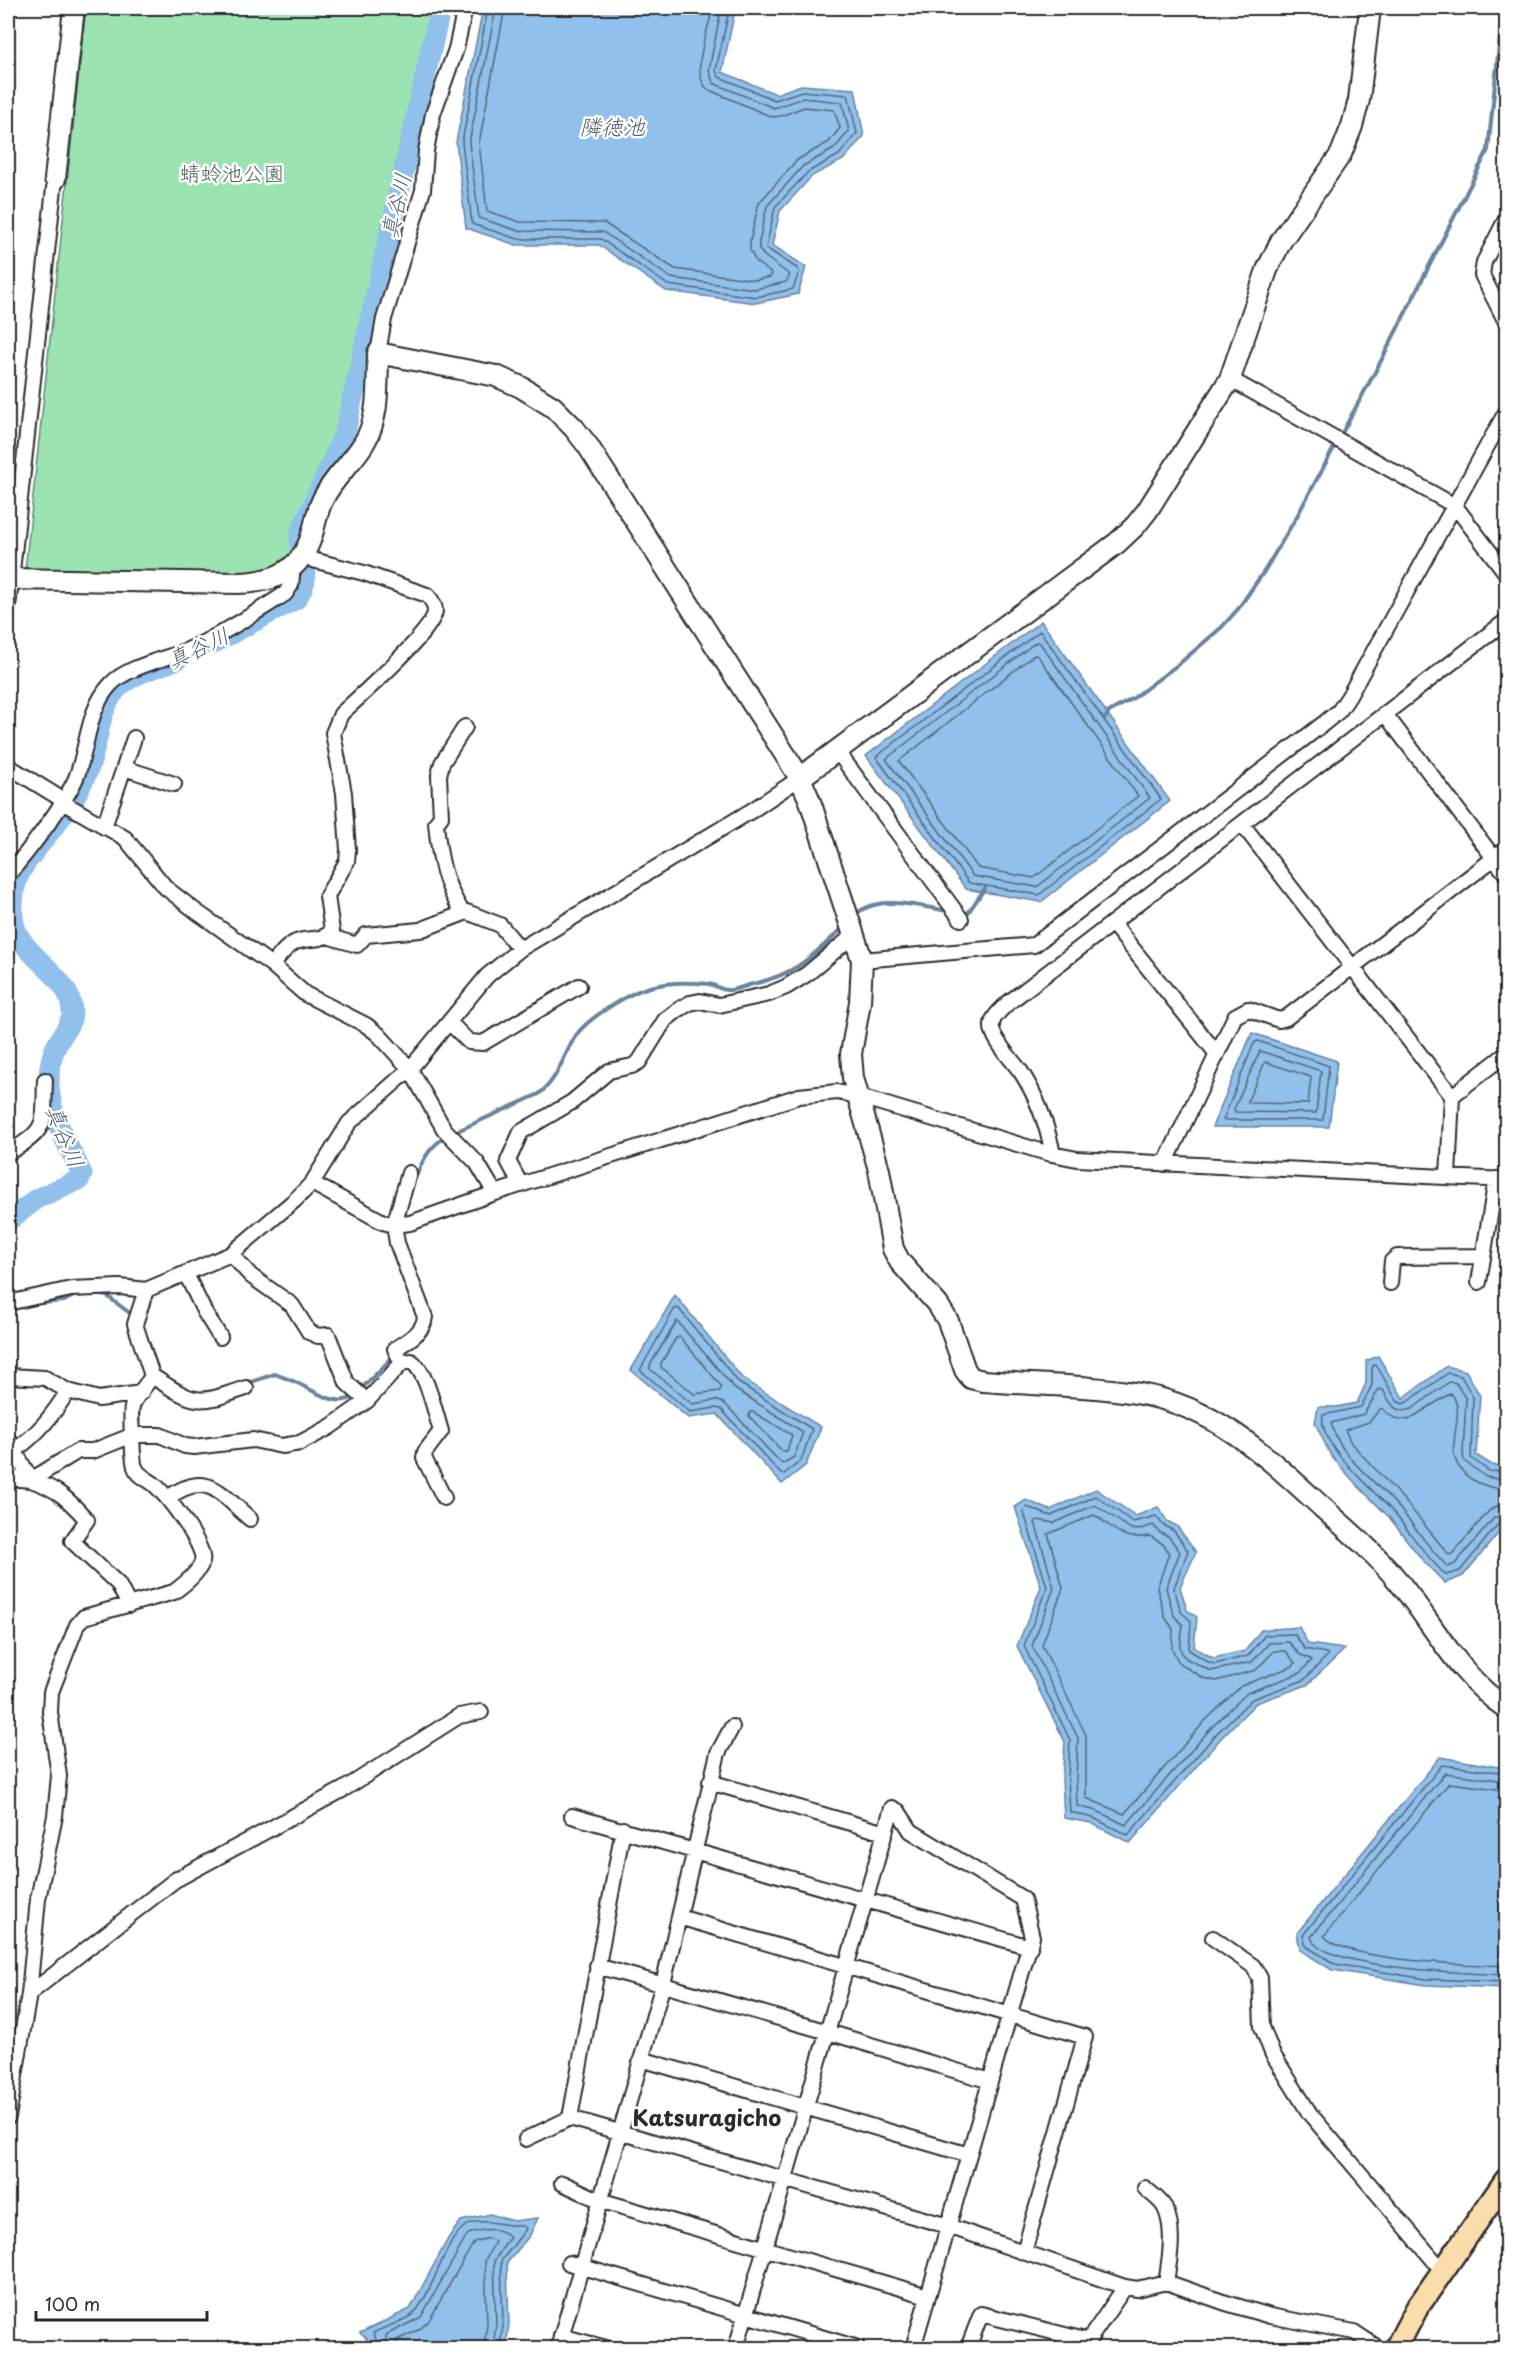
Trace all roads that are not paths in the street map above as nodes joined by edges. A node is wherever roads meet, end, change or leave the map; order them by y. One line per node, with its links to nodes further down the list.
1 (74, 8): 4 (street)
2 (465, 8): 7 (street)
3 (1370, 8): 8 (street)
4 (55, 179): 13 (street)
5 (1506, 219): 6 (street)
6 (1506, 322)
7 (378, 353): 11 (street); 22 (street)
8 (1230, 379): 10 (street); 19 (street)
9 (1506, 412): 10 (street)
10 (1455, 506): 12 (street); 37 (street)
11 (297, 561): 13 (street); 24 (street); 35 (street)
12 (1506, 573)
13 (10, 579): 14 (street)
14 (8, 608)
15 (1506, 621): 16 (street)
16 (1384, 714): 25 (street); 28 (street)
17 (465, 727): 31 (street)
18 (134, 738): 21 (street)
19 (837, 751): 22 (street); 32 (street)
20 (8, 766): 24 (street)
21 (124, 768): 23 (street); 26 (street)
22 (800, 778): 34 (street); 36 (street)
23 (174, 784)
24 (63, 801): 26 (street); 30 (street)
25 (1242, 824): 33 (street); 39 (street)
26 (104, 827): 38 (street)
27 (1506, 849): 28 (street)
28 (1495, 858): 29 (street); 39 (street)
29 (1506, 874)
30 (8, 875)
31 (462, 913): 35 (street); 36 (street)
32 (961, 920)
33 (1113, 923): 42 (street); 49 (street)
34 (854, 935): 37 (street); 55 (street)
35 (327, 936): 38 (street)
36 (520, 949): 41 (street)
37 (862, 960): 46 (street)
38 (272, 965): 44 (street)
39 (1352, 969): 42 (street); 47 (street)
40 (579, 986): 41 (street)
41 (449, 1022): 44 (street)
42 (1216, 1054): 50 (street)
43 (1506, 1054): 47 (street)
44 (410, 1069): 54 (street); 56 (street)
45 (45, 1080): 48 (street)
46 (857, 1096): 49 (street); 55 (street); 81 (street)
47 (1452, 1096): 52 (street)
48 (8, 1153)
49 (1053, 1155): 50 (street)
50 (1165, 1164): 52 (street)
51 (409, 1173): 57 (street)
52 (1448, 1176): 53 (street)
53 (1501, 1180): 59 (street)
54 (312, 1183): 57 (street); 58 (street)
55 (521, 1185): 56 (street)
56 (495, 1193): 57 (street)
57 (394, 1225): 66 (street)
58 (231, 1254): 60 (street); 72 (street)
59 (1482, 1256): 61 (street); 62 (street)
60 (186, 1274): 63 (street); 65 (street)
61 (1479, 1282)
62 (1390, 1283)
63 (146, 1290): 64 (street); 68 (street)
64 (8, 1303)
65 (220, 1337)
66 (402, 1363): 72 (street); 78 (street)
67 (8, 1376): 70 (street)
68 (152, 1376): 69 (street); 71 (street)
69 (246, 1388)
70 (68, 1391): 71 (street); 74 (street)
71 (141, 1394): 73 (street)
72 (367, 1401): 73 (street)
73 (133, 1435): 76 (street); 77 (street)
74 (11, 1445): 76 (street)
75 (8, 1478): 76 (street)
76 (31, 1480): 80 (street)
77 (168, 1498): 79 (street); 80 (street)
78 (444, 1498)
79 (250, 1519)
80 (129, 1605): 96 (street)
81 (1506, 1708)
82 (481, 1712): 96 (street)
83 (732, 1727): 84 (street)
84 (710, 1782): 87 (street); 88 (street)
85 (572, 1816): 86 (street)
86 (623, 1829): 88 (street); 93 (street)
87 (885, 1833): 89 (street); 92 (street)
88 (694, 1851): 89 (street); 90 (street)
89 (866, 1899): 92 (street); 94 (street)
90 (679, 1917): 94 (street); 95 (street)
91 (1213, 1938): 116 (street)
92 (1030, 1947): 97 (street)
93 (597, 1966): 95 (street); 103 (street)
94 (846, 1967): 97 (street); 98 (street)
95 (663, 1984): 98 (street); 99 (street)
96 (29, 1994): 102 (street)
97 (1010, 2014): 100 (street); 114 (street)
98 (828, 2032): 100 (street); 101 (street)
99 (641, 2059): 101 (street); 104 (street)
100 (990, 2081): 106 (street)
101 (806, 2107): 106 (street); 107 (street)
102 (8, 2117)
103 (570, 2118): 104 (street); 105 (street)
104 (620, 2132): 107 (street); 111 (street)
105 (526, 2139)
106 (969, 2156): 112 (street)
107 (785, 2179): 112 (street); 113 (street)
108 (1506, 2180): 116 (main road)
109 (562, 2183): 111 (street)
110 (1145, 2188): 117 (street)
111 (599, 2200): 113 (street); 115 (street)
112 (948, 2226): 114 (street); 119 (street)
113 (765, 2248): 119 (street); 120 (street)
114 (1024, 2252): 118 (street)
115 (575, 2265): 120 (street); 121 (street)
116 (1442, 2270): 129 (main road)
117 (1166, 2282): 118 (street); 128 (street)
118 (1125, 2287): 122 (street)
119 (928, 2296): 126 (street)
120 (746, 2316): 124 (street); 125 (street)
121 (560, 2342): 123 (street)
122 (1086, 2345): 127 (street)
123 (606, 2349)
124 (736, 2349)
125 (858, 2349)
126 (913, 2349)
127 (968, 2349)
128 (1378, 2349)
129 (1396, 2349)

